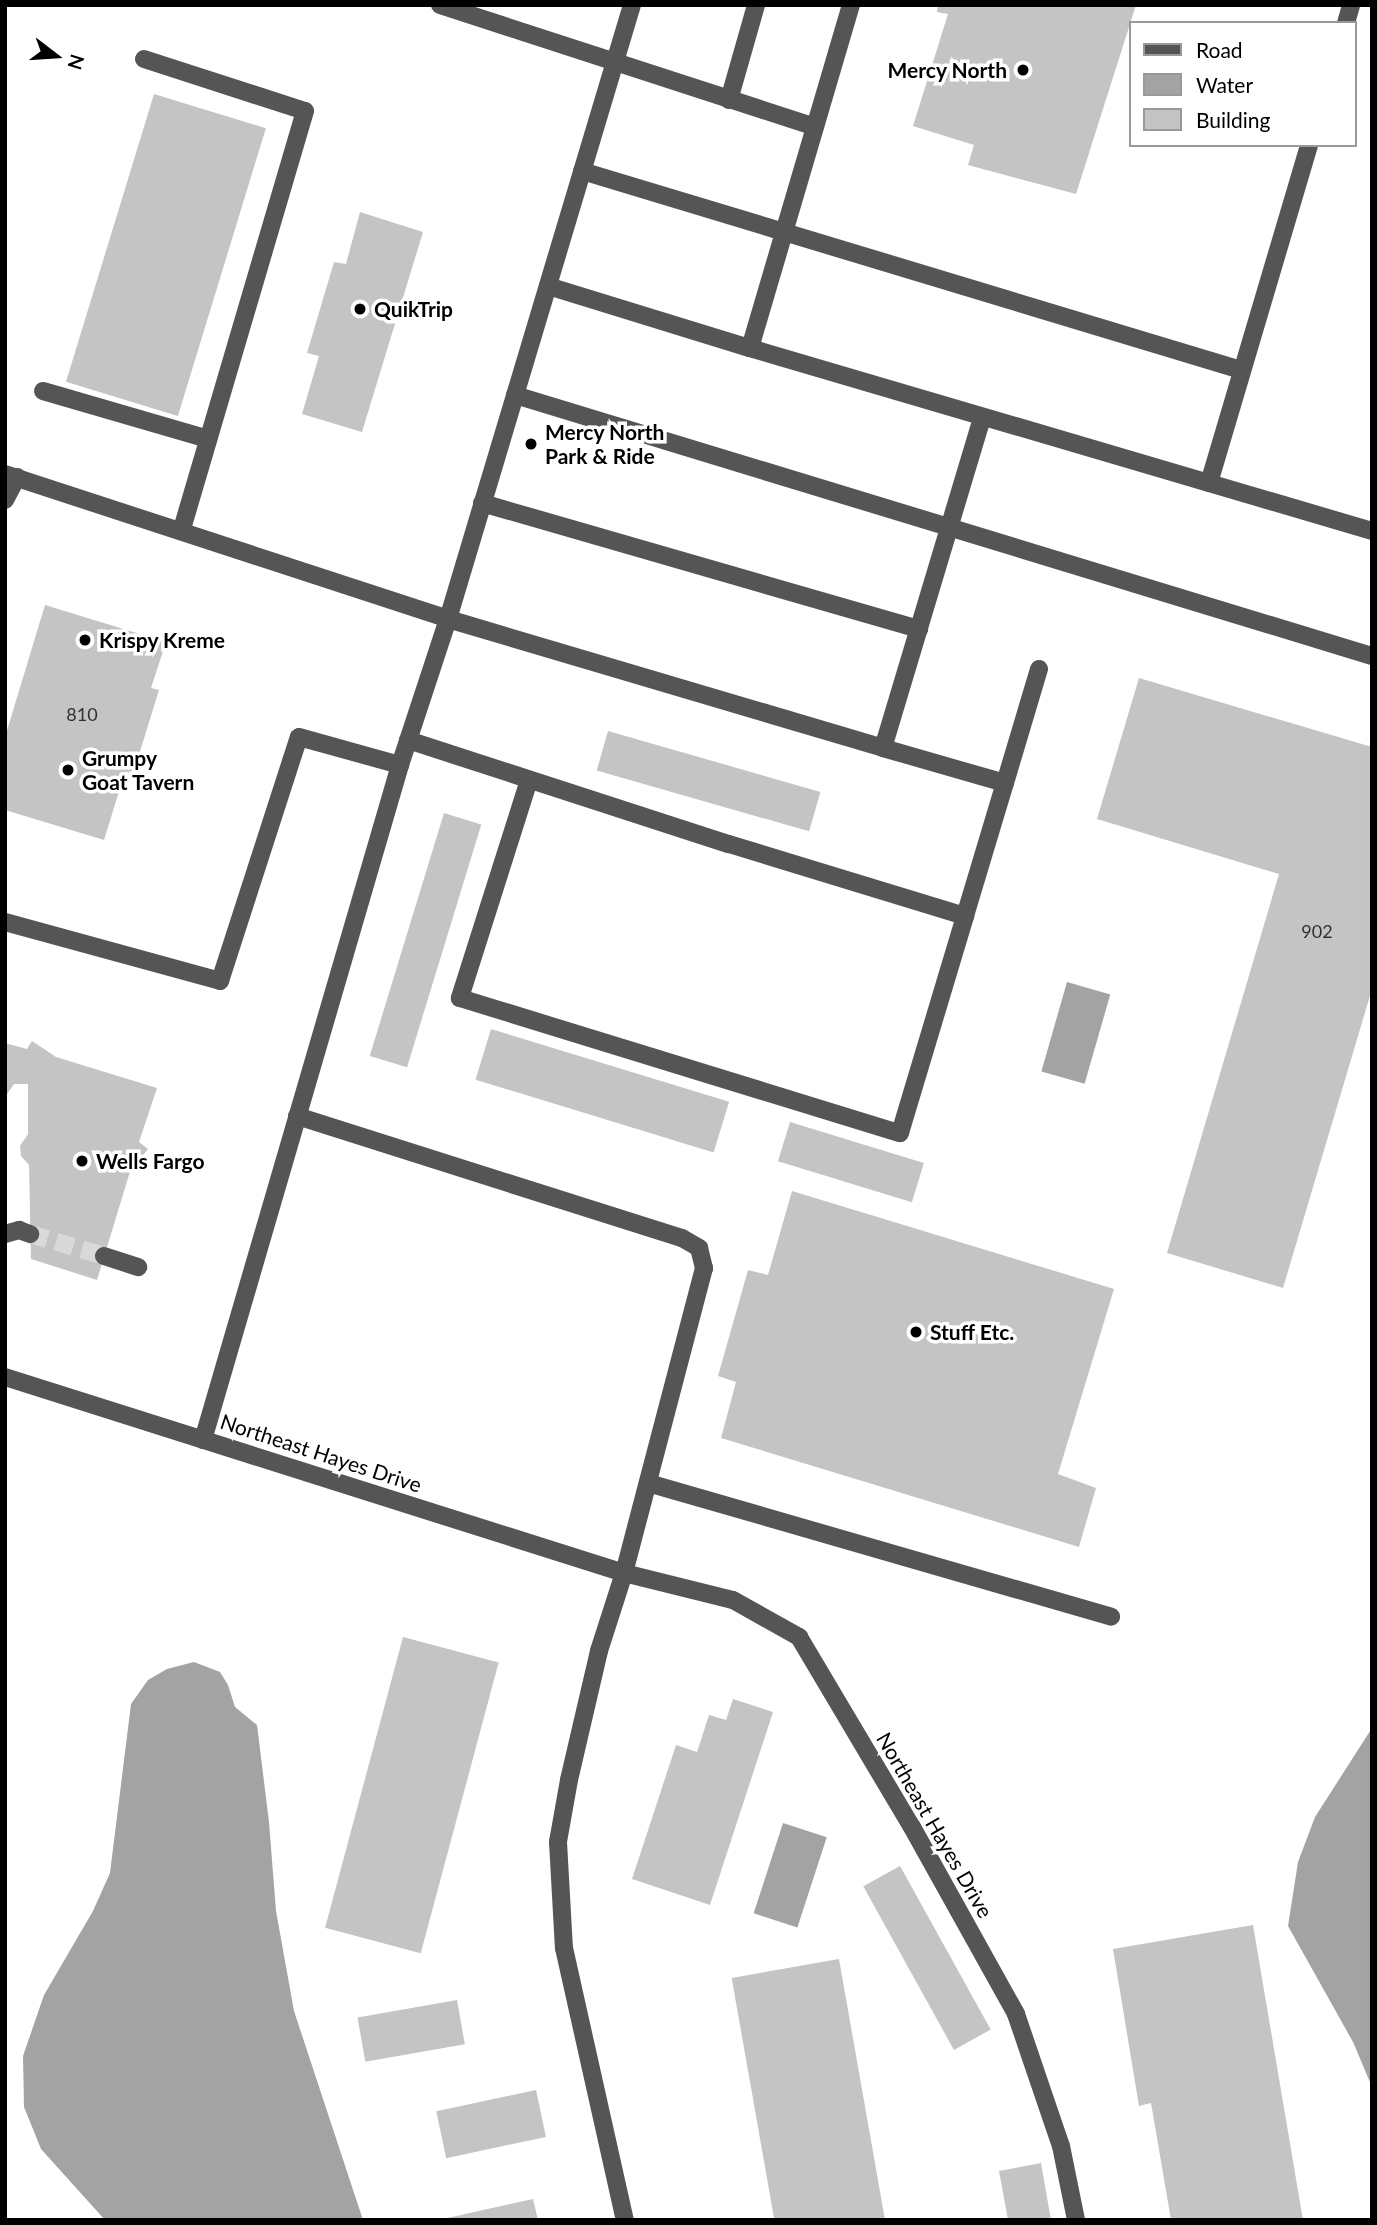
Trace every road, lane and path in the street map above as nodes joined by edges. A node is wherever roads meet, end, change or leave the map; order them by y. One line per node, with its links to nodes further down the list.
1 (440, 5): 6 (street)
2 (632, 5): 6 (street)
3 (756, 5): 7 (street)
4 (851, 5): 8 (street)
5 (144, 59): 18 (street)
6 (615, 61): 7 (street); 10 (street)
7 (729, 100): 8 (street)
8 (815, 127): 11 (street)
9 (1308, 147): 14 (street)
10 (582, 171): 11 (street); 12 (street)
11 (784, 234): 13 (street); 14 (street)
12 (548, 286): 13 (street); 16 (street)
13 (750, 348): 17 (street)
14 (1241, 370): 20 (street)
15 (43, 391): 18 (street)
16 (515, 395): 22 (street); 23 (street)
17 (982, 417): 20 (street); 23 (street)
18 (208, 439): 24 (street)
19 (11, 476): 21 (street); 24 (street)
20 (1209, 483): 25 (street)
21 (5, 500)
22 (482, 503): 26 (street); 27 (street)
23 (950, 527): 27 (street); 28 (street)
24 (181, 531): 26 (street)
25 (1372, 531)
26 (448, 619): 30 (street); 31 (street)
27 (919, 629): 31 (street)
28 (1372, 656)
29 (1039, 669): 34 (street)
30 (408, 740): 32 (street); 33 (street)
31 (883, 748): 34 (street)
32 (400, 765): 36 (street); 37 (street)
33 (529, 780): 35 (street); 35 (street)
34 (1005, 783): 35 (street)
35 (965, 916)
36 (5, 922)
37 (298, 1116): 41 (street); 42 (street)
38 (104, 1256): 39 (street)
39 (138, 1267)
40 (5, 1377): 41 (street, Northeast Hayes Drive)
41 (204, 1440): 43 (street, Northeast Hayes Drive)
42 (648, 1483): 43 (street); 44 (street)
43 (624, 1573): 45 (street); 46 (street, Northeast Hayes Drive)
44 (1111, 1618)
45 (625, 2220)
46 (1076, 2220)

